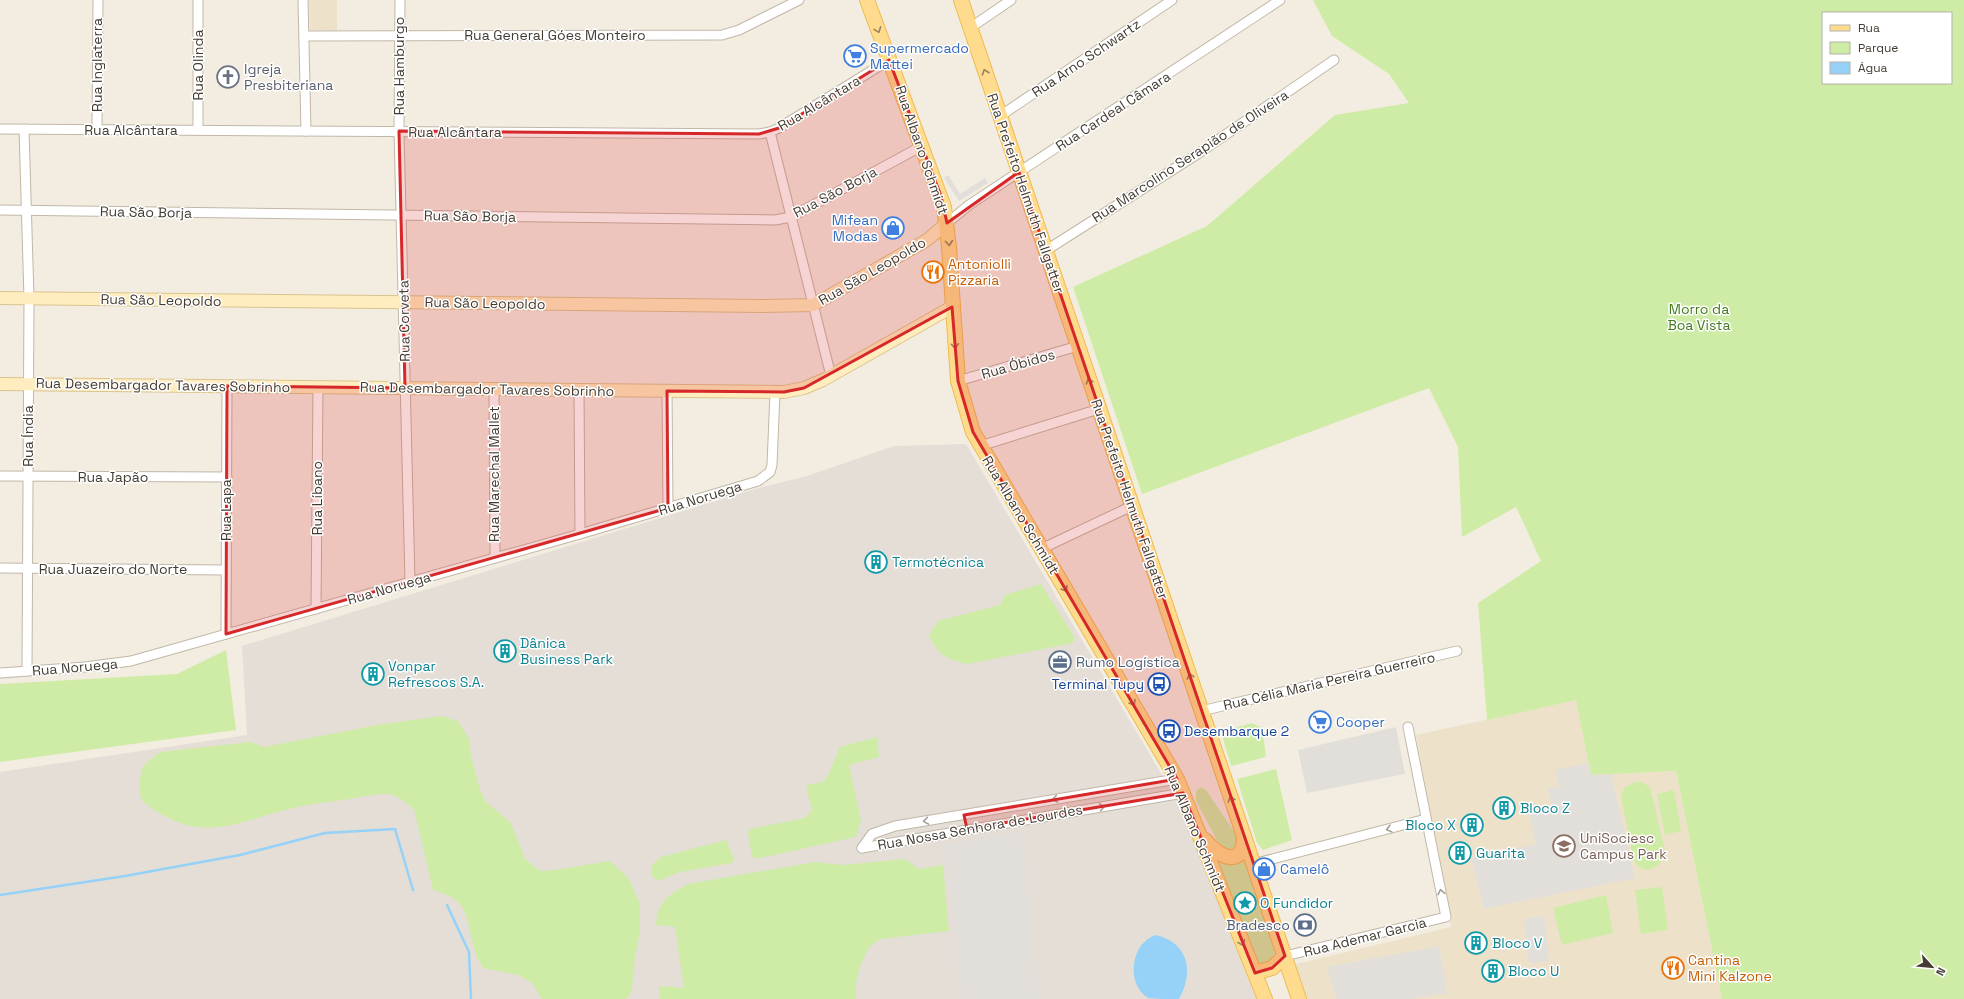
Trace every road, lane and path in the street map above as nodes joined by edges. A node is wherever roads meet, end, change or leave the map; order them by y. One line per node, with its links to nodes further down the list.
1 (98, 0): 19 (street, Rua Inglaterra)
2 (198, 0): 20 (street, Rua Olinda)
3 (303, 0): 13 (street)
4 (400, 0): 12 (street, Rua Hamburgo)
5 (799, 0): 12 (street, Rua General Góes Monteiro)
6 (866, 0): 14 (main road, Rua Albano Schmidt, one-way to 14)
7 (960, 0): 11 (main road, Rua Prefeito Helmuth Fallgatter)
8 (1011, 0): 11 (street)
9 (1172, 0): 16 (street, Rua Arno Schwartz)
10 (1280, 0): 25 (street, Rua Cardeal Câmara)
11 (970, 28): 16 (main road, Rua Prefeito Helmuth Fallgatter, one-way to 11)
12 (399, 35): 13 (street, Rua General Góes Monteiro); 22 (street, Rua Hamburgo)
13 (304, 36): 21 (street)
14 (889, 60): 23 (street, Rua Alcântara); 24 (main road, Rua Albano Schmidt)
15 (1334, 60): 31 (street, Rua Marcolino Serapião de Oliveira)
16 (1000, 116): 25 (main road, Rua Prefeito Helmuth Fallgatter)
17 (0, 129): 18 (street, Rua Alcântara)
18 (24, 129): 19 (street, Rua Alcântara); 27 (street, Rua Índia)
19 (97, 129): 20 (street, Rua Alcântara)
20 (198, 130): 21 (street, Rua Alcântara)
21 (306, 131): 22 (street, Rua Alcântara)
22 (399, 131): 23 (street, Rua Alcântara); 28 (street, Rua Corveta)
23 (770, 132): 29 (street)
24 (922, 146): 29 (street, Rua São Borja); 30 (main road, Rua Albano Schmidt)
25 (1019, 172): 30 (street, Rua Cardeal Câmara); 31 (main road, Rua Prefeito Helmuth Fallgatter)
26 (0, 210): 27 (street, Rua São Borja)
27 (27, 210): 28 (street, Rua São Borja); 33 (street, Rua Índia)
28 (401, 215): 29 (street, Rua São Borja); 34 (street, Rua Corveta)
29 (791, 217): 35 (street)
30 (947, 223): 35 (street, Rua São Leopoldo); 36 (main road, Rua Albano Schmidt, one-way to 36)
31 (1045, 251): 37 (main road, Rua Prefeito Helmuth Fallgatter)
32 (0, 298): 33 (street, Rua São Leopoldo)
33 (29, 298): 34 (street, Rua São Leopoldo); 41 (street, Rua Índia)
34 (403, 302): 35 (street, Rua São Leopoldo); 44 (street, Rua Corveta)
35 (813, 305): 38 (street)
36 (952, 307): 38 (street, Rua Desembargador Tavares Sobrinho); 39 (main road, Rua Albano Schmidt, one-way to 39)
37 (1078, 346): 39 (street, Rua Óbidos); 49 (main road, Rua Prefeito Helmuth Fallgatter, one-way to 37)
38 (831, 376): 48 (street, Rua Desembargador Tavares Sobrinho)
39 (958, 381): 50 (main road, Rua Albano Schmidt)
40 (0, 384): 41 (street, Rua Desembargador Tavares Sobrinho)
41 (29, 384): 42 (street, Rua Desembargador Tavares Sobrinho); 52 (street, Rua Índia)
42 (227, 386): 43 (street, Rua Desembargador Tavares Sobrinho); 53 (street, Rua Lapa)
43 (318, 387): 44 (street, Rua Desembargador Tavares Sobrinho); 63 (street, Rua Líbano)
44 (405, 388): 45 (street, Rua Desembargador Tavares Sobrinho); 62 (street, Rua Corveta)
45 (494, 389): 46 (street, Rua Desembargador Tavares Sobrinho); 58 (street, Rua Marechal Mallet)
46 (579, 390): 47 (street, Rua Desembargador Tavares Sobrinho); 56 (street)
47 (667, 391): 48 (street, Rua Desembargador Tavares Sobrinho); 55 (street)
48 (775, 392): 55 (street, Rua Noruega)
49 (1099, 409): 50 (street); 54 (main road, Rua Prefeito Helmuth Fallgatter)
50 (980, 446): 57 (main road, Rua Albano Schmidt)
51 (0, 476): 52 (street, Rua Japão)
52 (28, 476): 53 (street, Rua Japão); 60 (street, Rua Índia)
53 (227, 477): 61 (street, Rua Lapa)
54 (1132, 506): 57 (street); 68 (main road, Rua Prefeito Helmuth Fallgatter, one-way to 54)
55 (668, 508): 56 (street, Rua Noruega)
56 (580, 534): 58 (street, Rua Noruega)
57 (1041, 549): 70 (main road, Rua Albano Schmidt, one-way to 70)
58 (495, 558): 62 (street, Rua Noruega)
59 (0, 568): 60 (street, Rua Juazeiro do Norte)
60 (28, 568): 61 (street, Rua Juazeiro do Norte); 66 (street, Rua Índia)
61 (226, 570): 64 (street, Rua Lapa)
62 (410, 582): 63 (street, Rua Noruega)
63 (316, 609): 64 (street, Rua Noruega)
64 (226, 634): 66 (street, Rua Noruega)
65 (1457, 651): 68 (street, Rua Célia Maria Pereira Guerreiro)
66 (27, 671): 67 (street, Rua Noruega)
67 (0, 673)
68 (1201, 711): 76 (main road, Rua Prefeito Helmuth Fallgatter, one-way to 68)
69 (1408, 727): 73 (street)
70 (1177, 779): 71 (main road, Rua Albano Schmidt); 72 (street, Rua Nossa Senhora de Lourdes, one-way to 72)
71 (1183, 793): 74 (main road, Rua Albano Schmidt); 75 (street, Rua Nossa Senhora de Lourdes, one-way to 71)
72 (964, 815): 75 (street); 75 (street, Rua Nossa Senhora de Lourdes, one-way to 75)
73 (1426, 819): 77 (street, one-way to 77); 78 (street, Rua Ademar Garcia, one-way to 73)
74 (1197, 828): 76 (main road); 79 (main road, Rua Albano Schmidt, one-way to 79)
75 (967, 829)
76 (1244, 836): 77 (main road, Rua Prefeito Helmuth Fallgatter)
77 (1253, 864): 78 (main road, Rua Prefeito Helmuth Fallgatter)
78 (1284, 956): 79 (main road); 81 (main road, Rua Prefeito Helmuth Fallgatter)
79 (1254, 973): 80 (main road, Rua Albano Schmidt)
80 (1265, 999)
81 (1299, 999)

